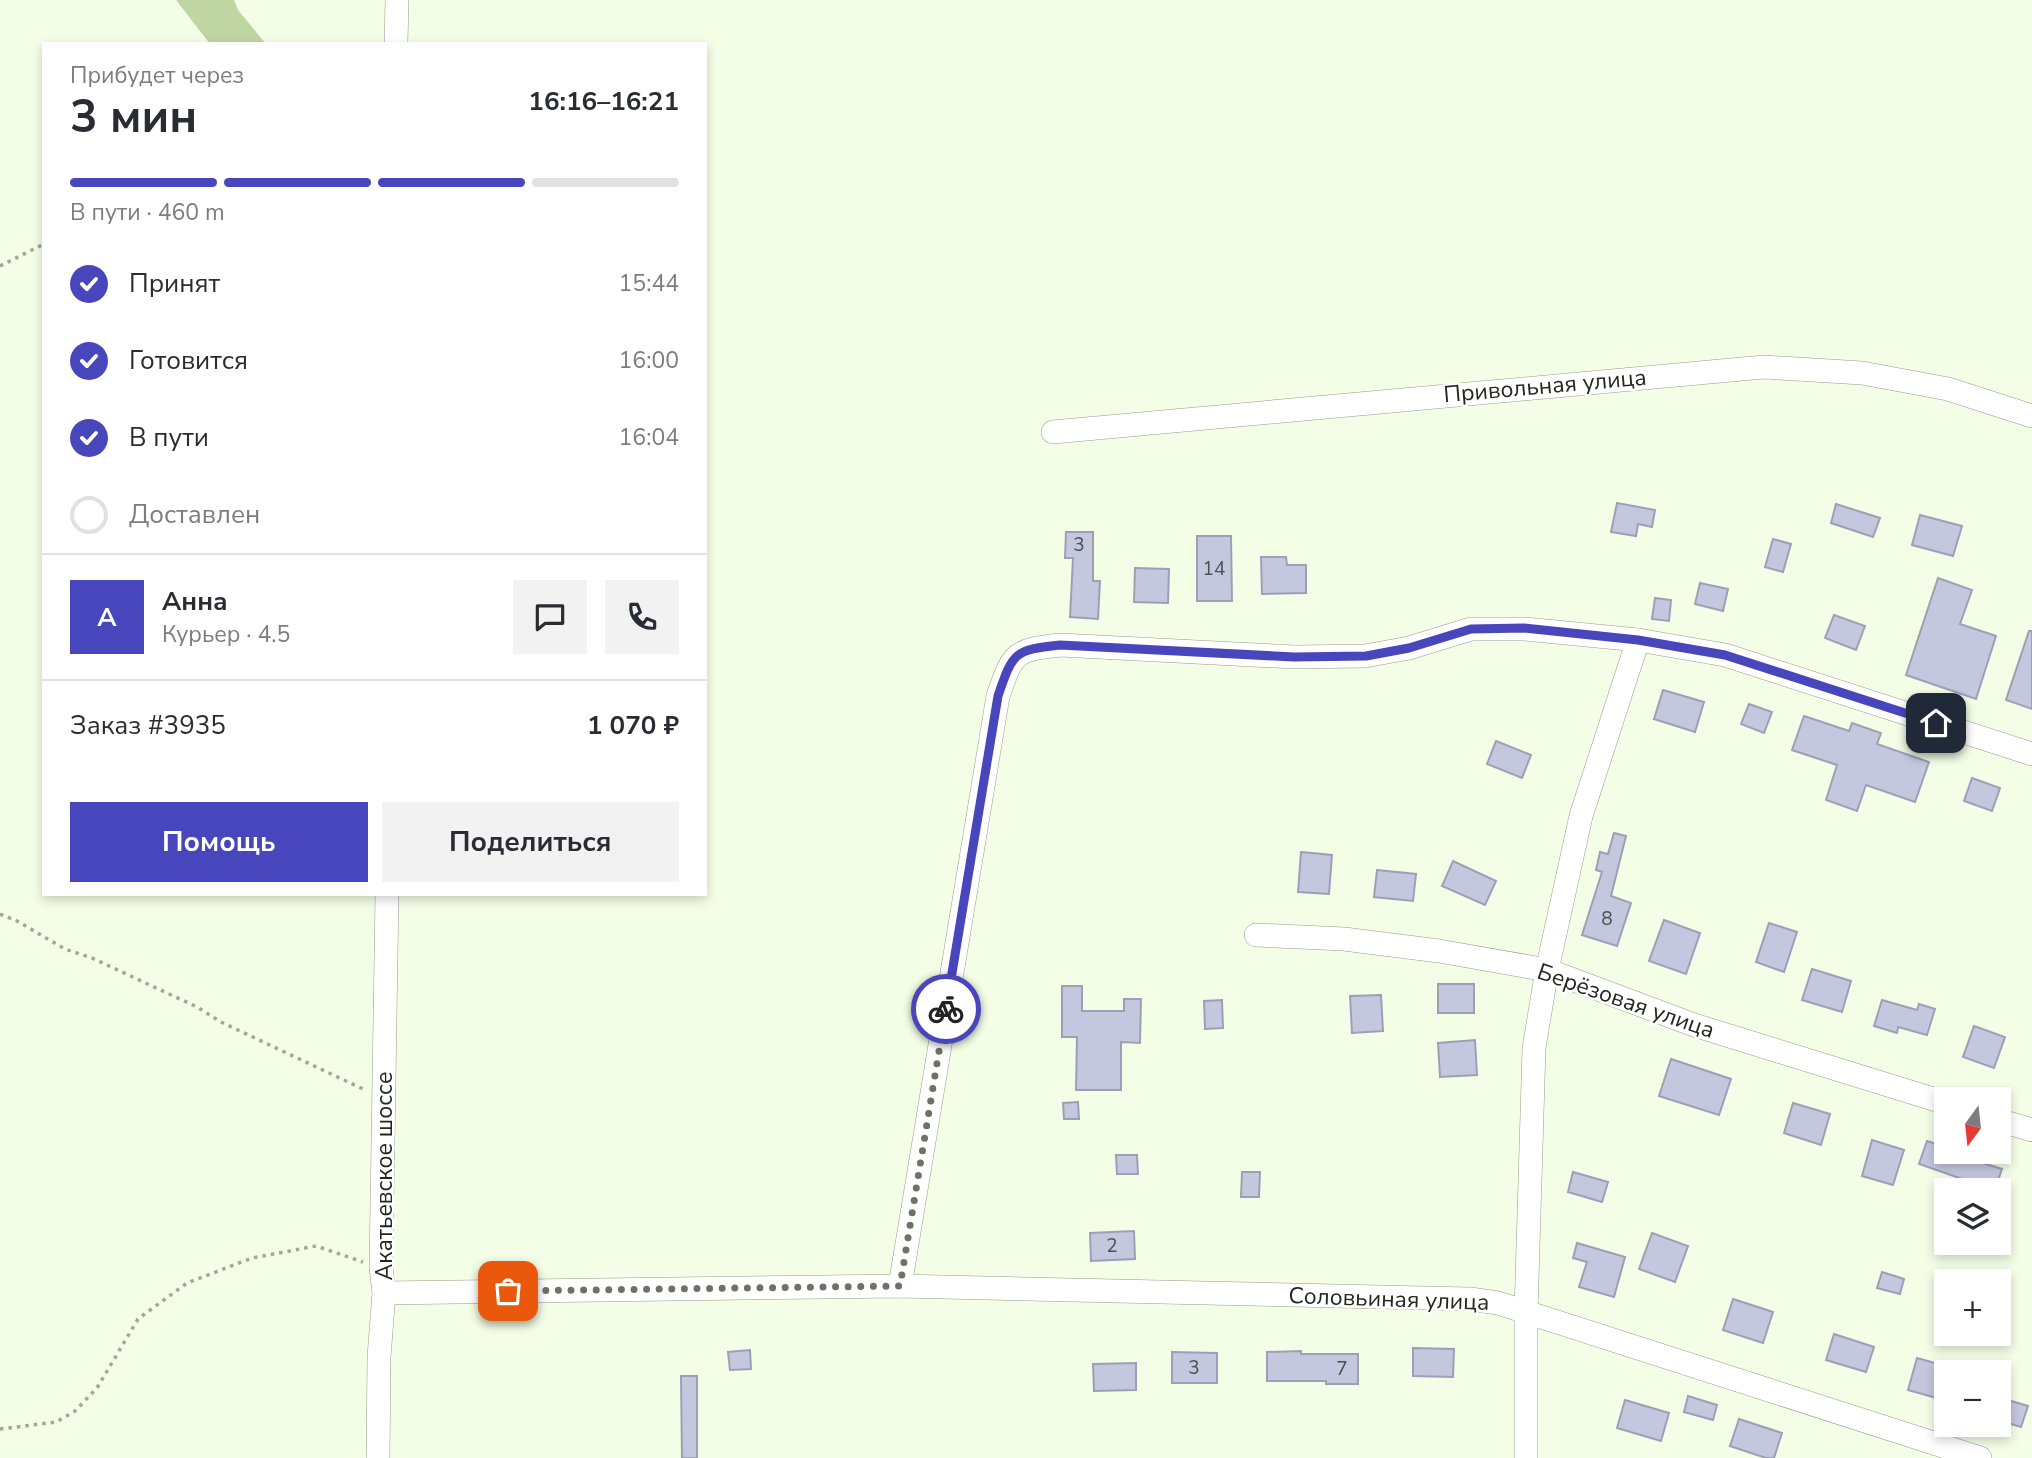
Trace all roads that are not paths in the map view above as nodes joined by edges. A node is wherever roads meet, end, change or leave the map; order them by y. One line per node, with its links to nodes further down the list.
1 (397, 0): 2 (street)
2 (396, 42)
3 (2032, 416): 4 (street, Привольная улица)
4 (1053, 432)
5 (1638, 640): 6 (street); 9 (street); 13 (street)
6 (2032, 754)
7 (387, 896): 14 (street, Акатьевское шоссе)
8 (1256, 935): 9 (street, Берёзовая улица)
9 (1547, 970): 10 (street, Берёзовая улица); 15 (street)
10 (1934, 1099)
11 (2011, 1123): 12 (street)
12 (2032, 1130)
13 (900, 1286): 14 (street, Соловьиная улица); 15 (street, Соловьиная улица)
14 (384, 1293): 16 (street, Акатьевское шоссе)
15 (1526, 1313): 17 (street); 18 (street, Соловьиная улица)
16 (378, 1458)
17 (1526, 1458)
18 (1980, 1458)

